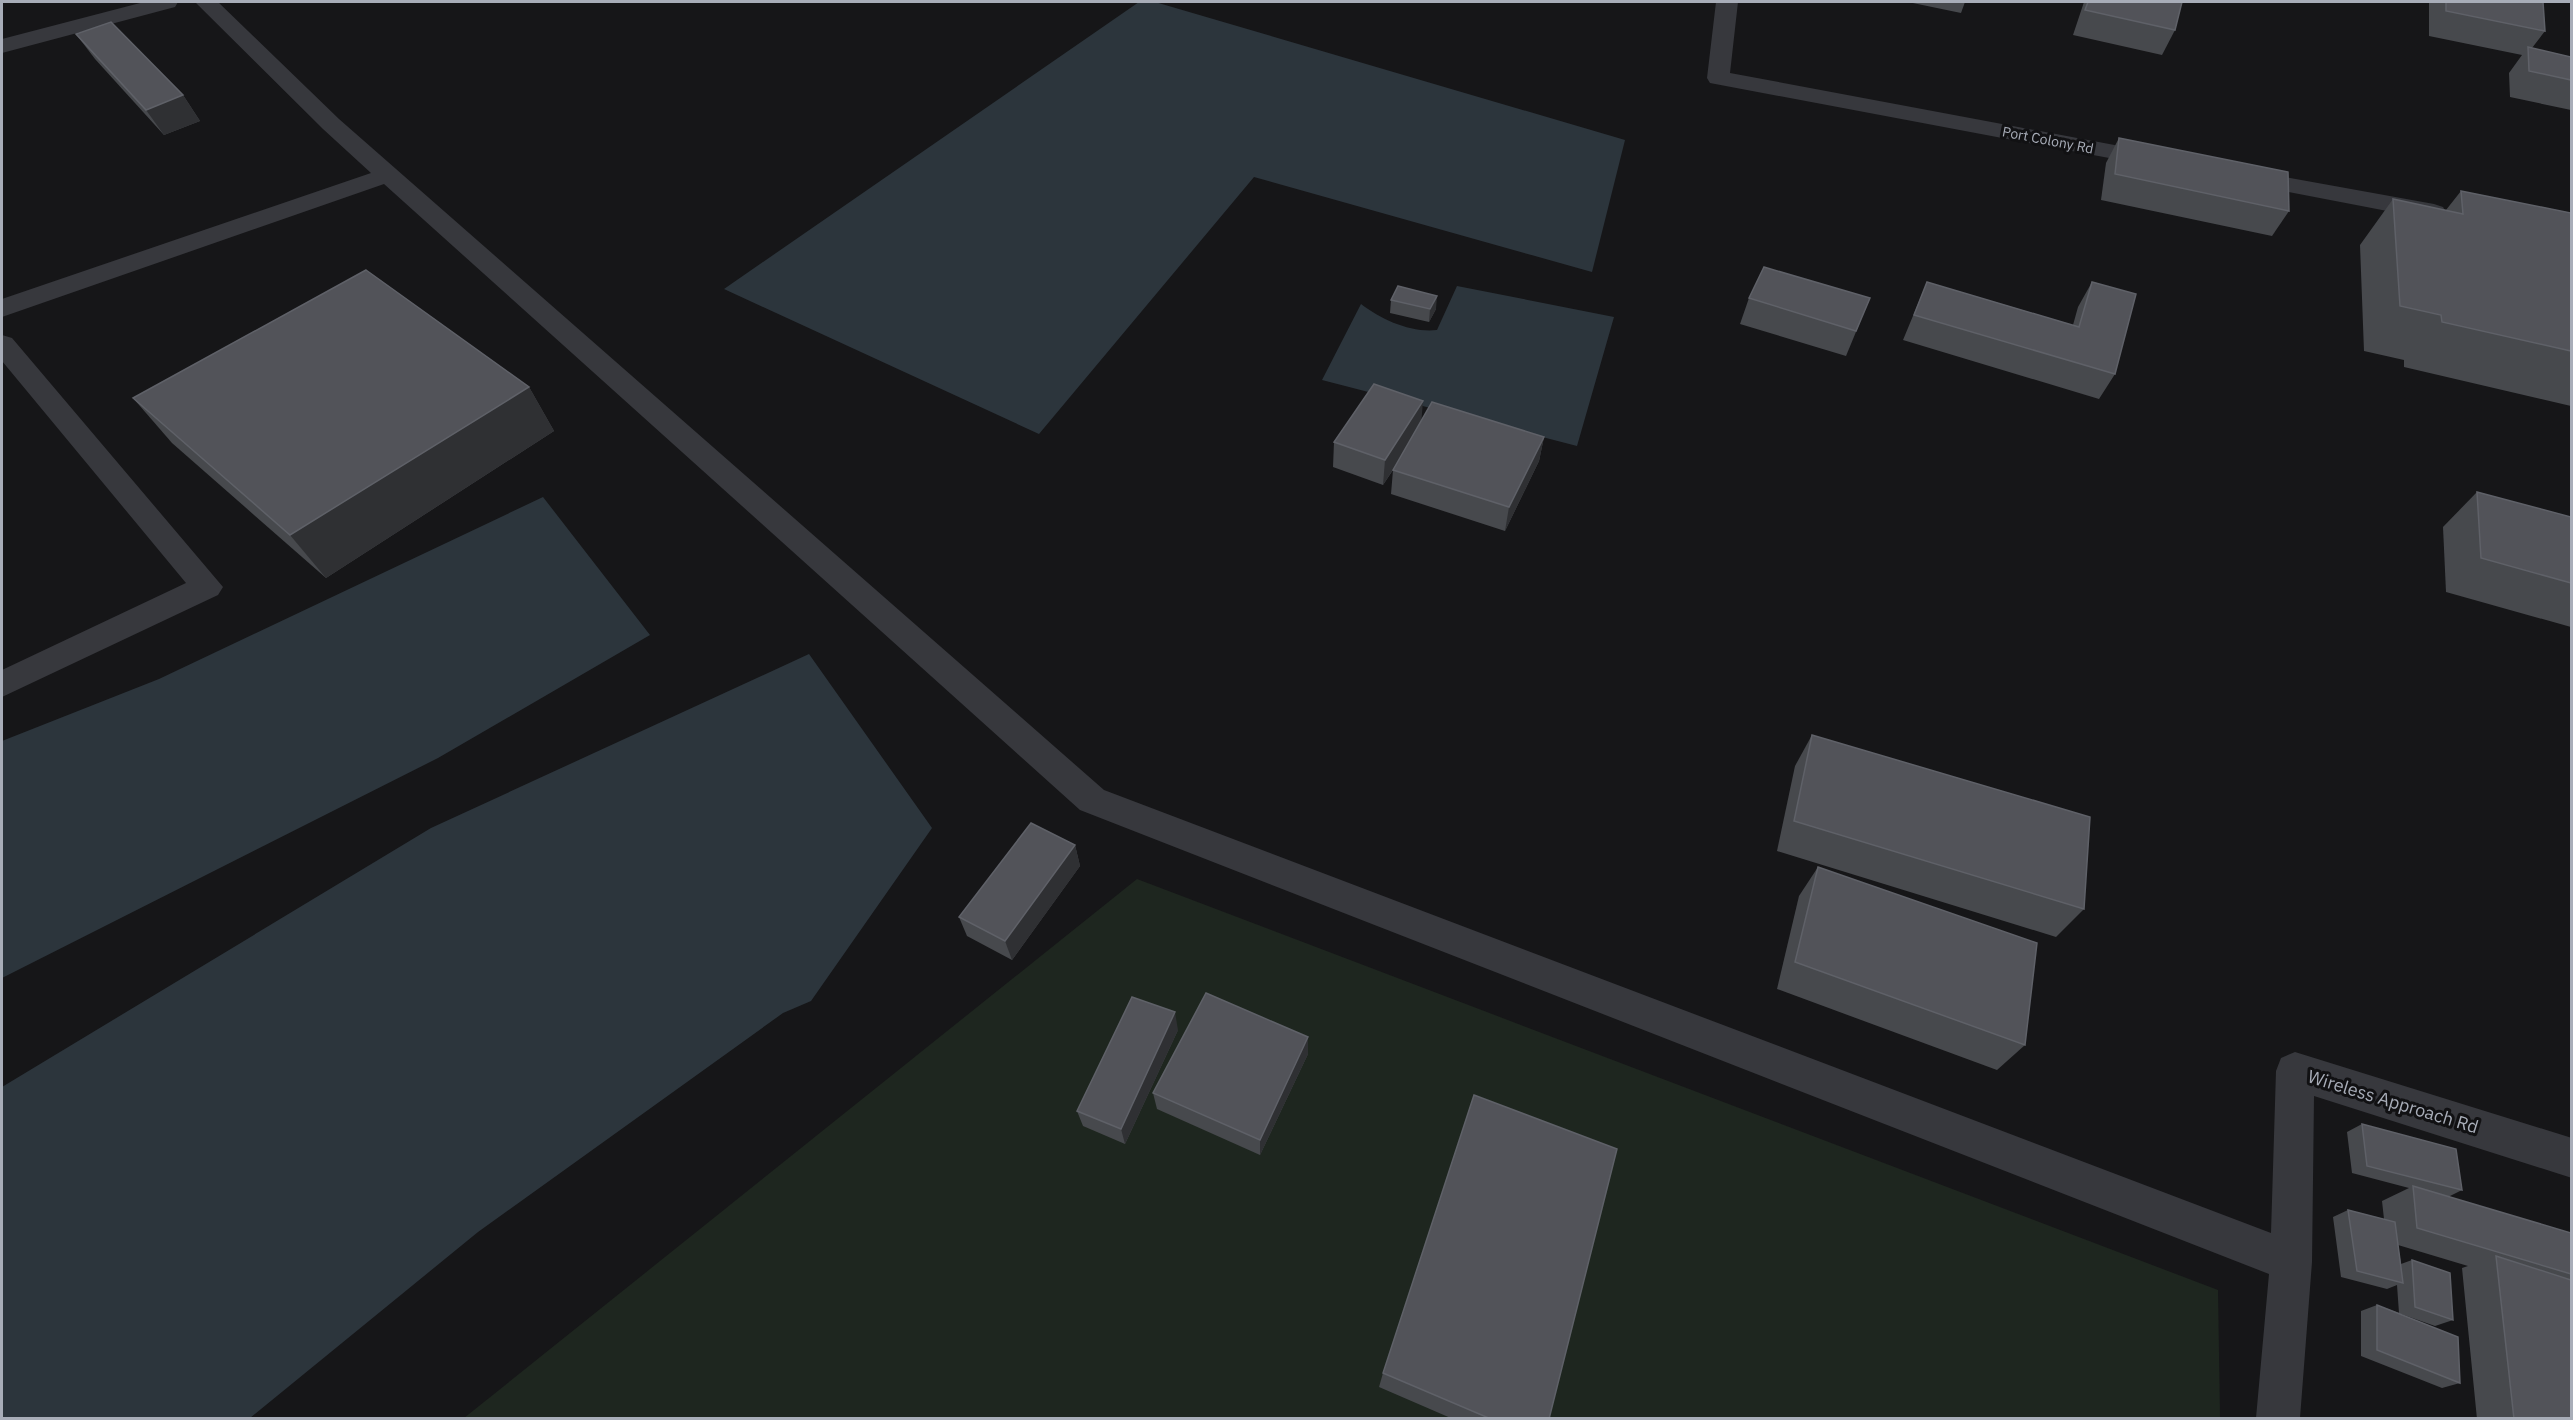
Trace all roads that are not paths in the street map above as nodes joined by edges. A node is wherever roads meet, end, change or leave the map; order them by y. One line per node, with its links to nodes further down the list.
1 (166, 2): 4 (street)
2 (206, 2): 7 (street)
3 (1727, 2): 5 (street, Port Colony Rd)
4 (2, 46)
5 (2185, 165)
6 (2220, 172): 8 (street)
7 (388, 175): 9 (street); 13 (street)
8 (2453, 216)
9 (2, 308)
10 (2, 344): 11 (street)
11 (2, 684)
12 (2571, 1158): 13 (street, Wireless Approach Rd)
13 (2291, 1262): 14 (street)
14 (2278, 1419)

